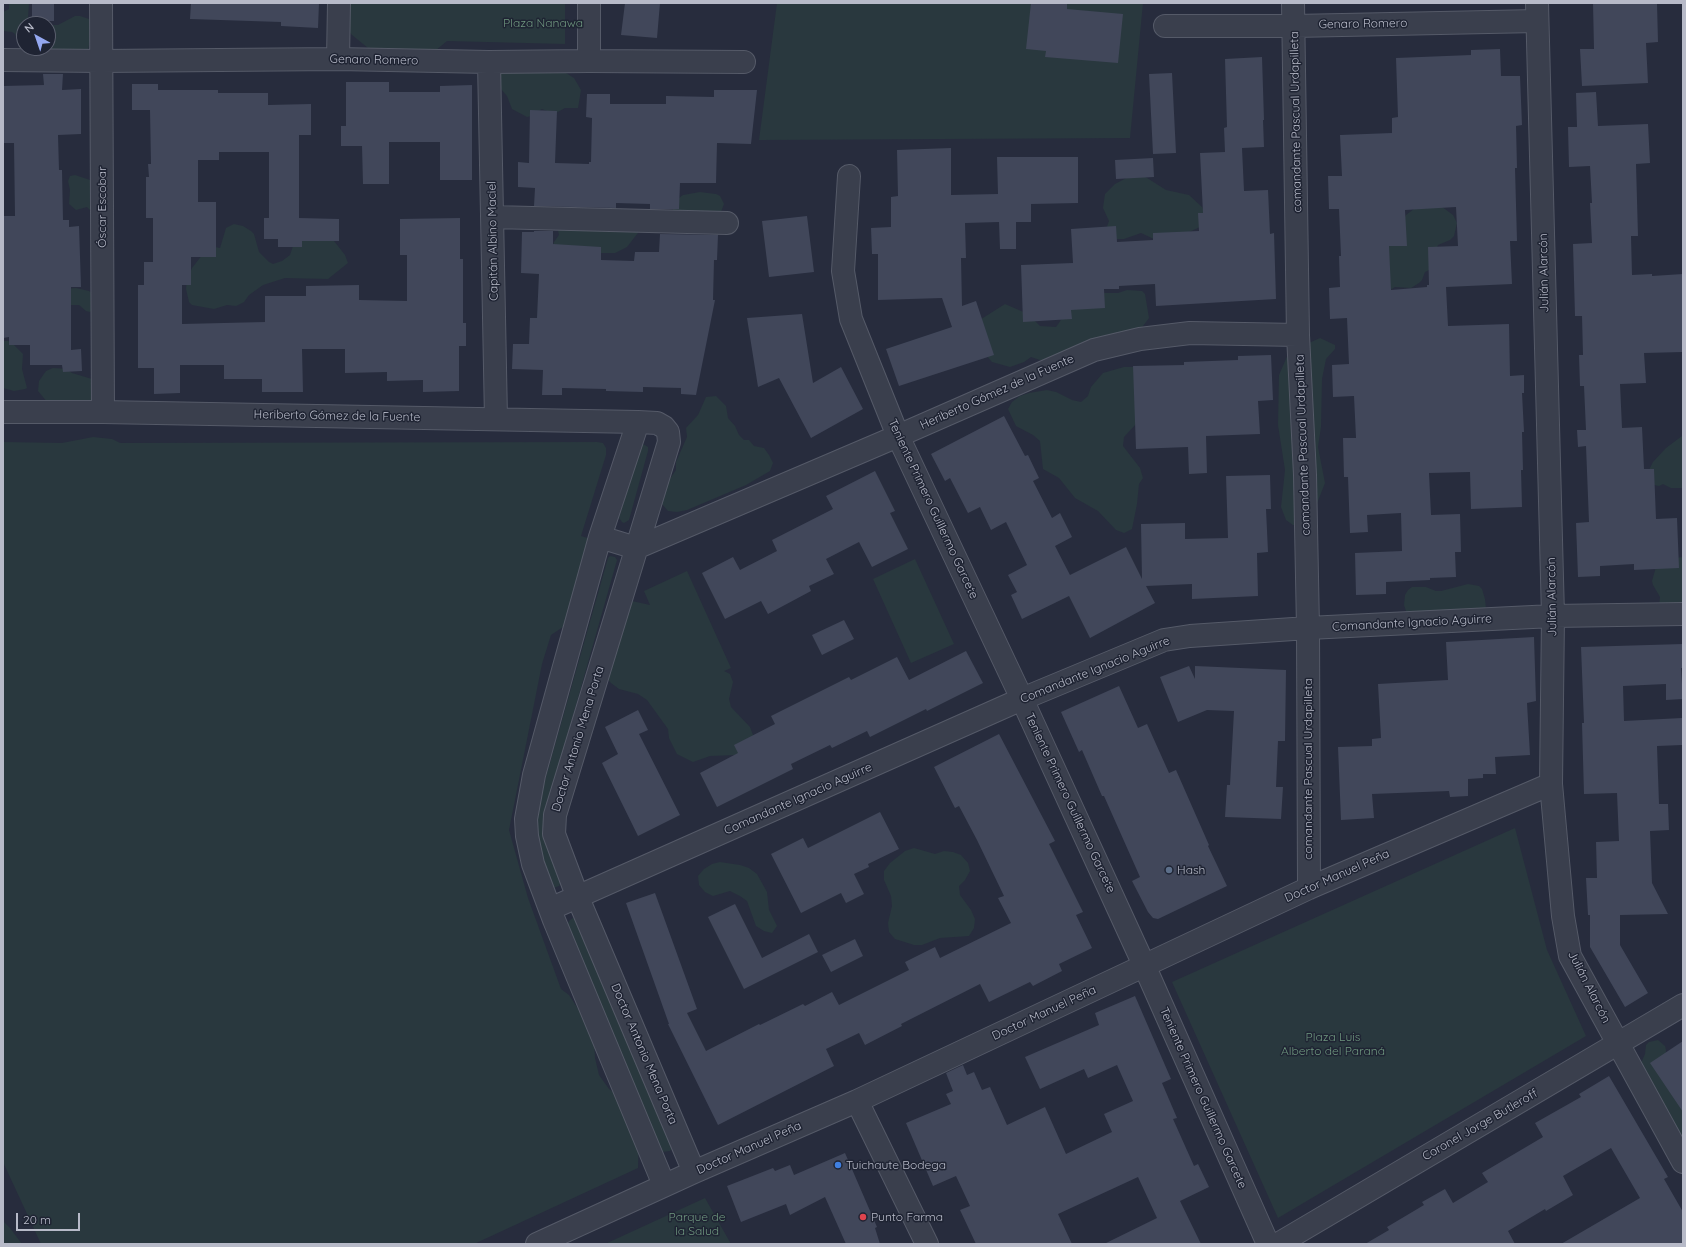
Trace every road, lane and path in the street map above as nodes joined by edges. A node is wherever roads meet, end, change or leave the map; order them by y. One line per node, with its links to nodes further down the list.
1 (101, 3): 10 (street, Óscar Escobar)
2 (339, 3): 8 (street)
3 (588, 3): 11 (street)
4 (1293, 3): 7 (street, comandante Pascual Urdapilleta)
5 (1537, 12): 7 (street, Genaro Romero); 27 (street, Julián Alarcón)
6 (1165, 26): 7 (street, Genaro Romero)
7 (1294, 26): 17 (street, comandante Pascual Urdapilleta)
8 (338, 59): 10 (street, Genaro Romero); 12 (street, Genaro Romero)
9 (3, 60): 10 (street, Genaro Romero)
10 (101, 61): 19 (street, Óscar Escobar)
11 (589, 61): 12 (street, Genaro Romero); 13 (street, Genaro Romero)
12 (489, 62): 15 (street, Capitán Albino Maciel)
13 (744, 62)
14 (849, 176): 23 (street, Teniente Primero Guillermo Garcete)
15 (493, 217): 16 (street); 20 (street, Capitán Albino Maciel)
16 (727, 223)
17 (1298, 335): 23 (street, Heriberto Gómez de la Fuente); 28 (street, comandante Pascual Urdapilleta)
18 (3, 412): 19 (street, Heriberto Gómez de la Fuente)
19 (103, 412): 20 (street, Heriberto Gómez de la Fuente)
20 (496, 419): 21 (street, Heriberto Gómez de la Fuente)
21 (638, 422): 22 (street, Heriberto Gómez de la Fuente); 24 (street)
22 (668, 432): 25 (street, Doctor Antonio Mena Porta)
23 (898, 436): 25 (street, Heriberto Gómez de la Fuente); 29 (street, Teniente Primero Guillermo Garcete)
24 (600, 537): 25 (street); 33 (street)
25 (636, 548): 32 (street, Doctor Antonio Mena Porta)
26 (1683, 614): 27 (street, Comandante Ignacio Aguirre)
27 (1553, 616): 28 (street, Comandante Ignacio Aguirre); 30 (street, Julián Alarcón)
28 (1308, 628): 29 (street, Comandante Ignacio Aguirre); 31 (street, comandante Pascual Urdapilleta)
29 (1022, 699): 32 (street, Comandante Ignacio Aguirre); 34 (street, Teniente Primero Guillermo Garcete)
30 (1551, 784): 31 (street, Doctor Manuel Peña); 36 (street, Julián Alarcón)
31 (1309, 888): 34 (street, Doctor Manuel Peña)
32 (578, 898): 33 (street, Comandante Ignacio Aguirre); 39 (street, Doctor Antonio Mena Porta)
33 (550, 909): 40 (street)
34 (1144, 965): 37 (street, Doctor Manuel Peña); 43 (street, Teniente Primero Guillermo Garcete)
35 (1683, 1005): 36 (street, Coronel Jorge Butleroff)
36 (1618, 1044): 38 (street, Julián Alarcón); 44 (street, Coronel Jorge Butleroff)
37 (857, 1101): 39 (street, Doctor Manuel Peña); 42 (street)
38 (1683, 1162)
39 (694, 1172): 40 (street, Doctor Manuel Peña)
40 (664, 1185): 41 (street, Doctor Manuel Peña)
41 (537, 1244)
42 (927, 1244)
43 (1268, 1244)
44 (1278, 1244)

